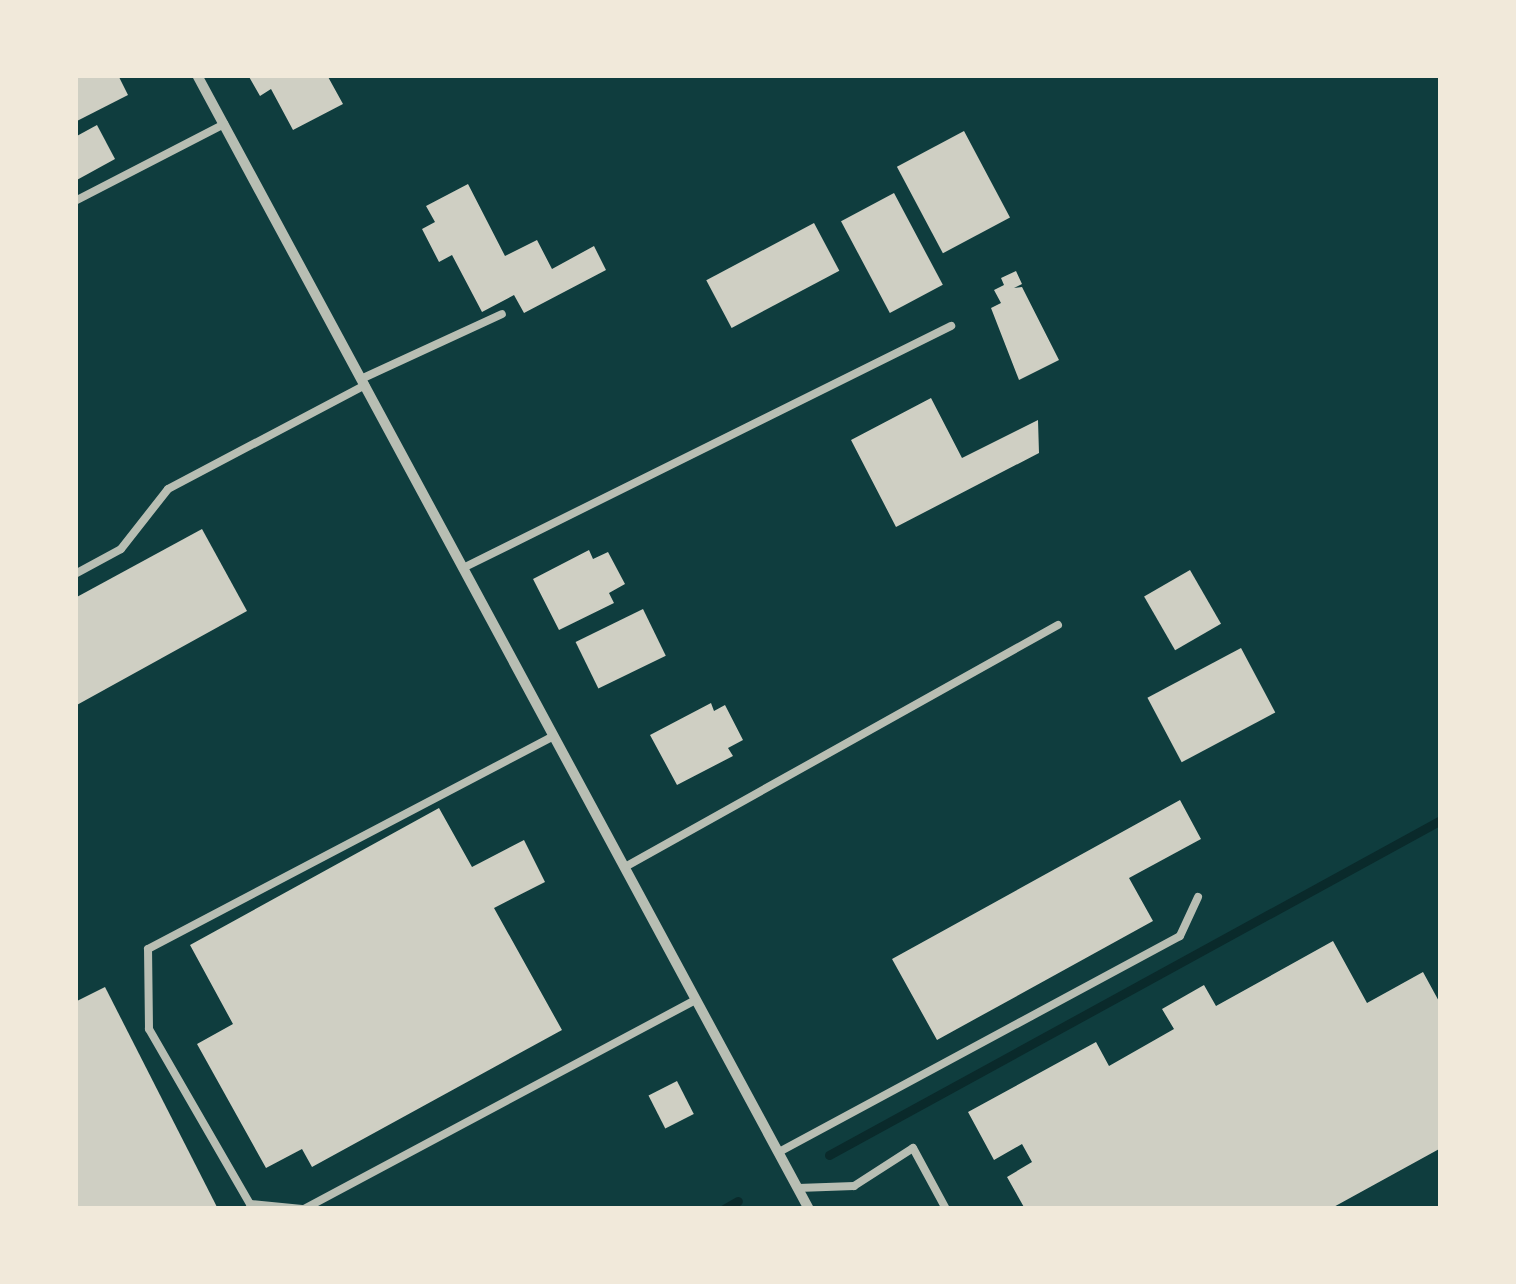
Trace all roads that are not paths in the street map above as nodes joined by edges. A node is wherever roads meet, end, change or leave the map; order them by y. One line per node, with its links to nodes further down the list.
1 (198, 75): 2 (street)
2 (224, 124): 3 (lane); 6 (street)
3 (75, 201)
4 (502, 314): 6 (lane)
5 (951, 326): 7 (lane)
6 (363, 382): 7 (street); 8 (lane)
7 (463, 568): 10 (street)
8 (75, 574)
9 (1058, 625): 11 (lane)
10 (554, 736): 11 (street); 16 (lane)
11 (625, 868): 13 (street)
12 (1198, 897): 14 (lane)
13 (696, 1000): 14 (street); 16 (lane)
14 (778, 1152): 15 (street)
15 (798, 1188): 17 (street); 18 (lane)
16 (303, 1209)
17 (809, 1209)
18 (946, 1209)

